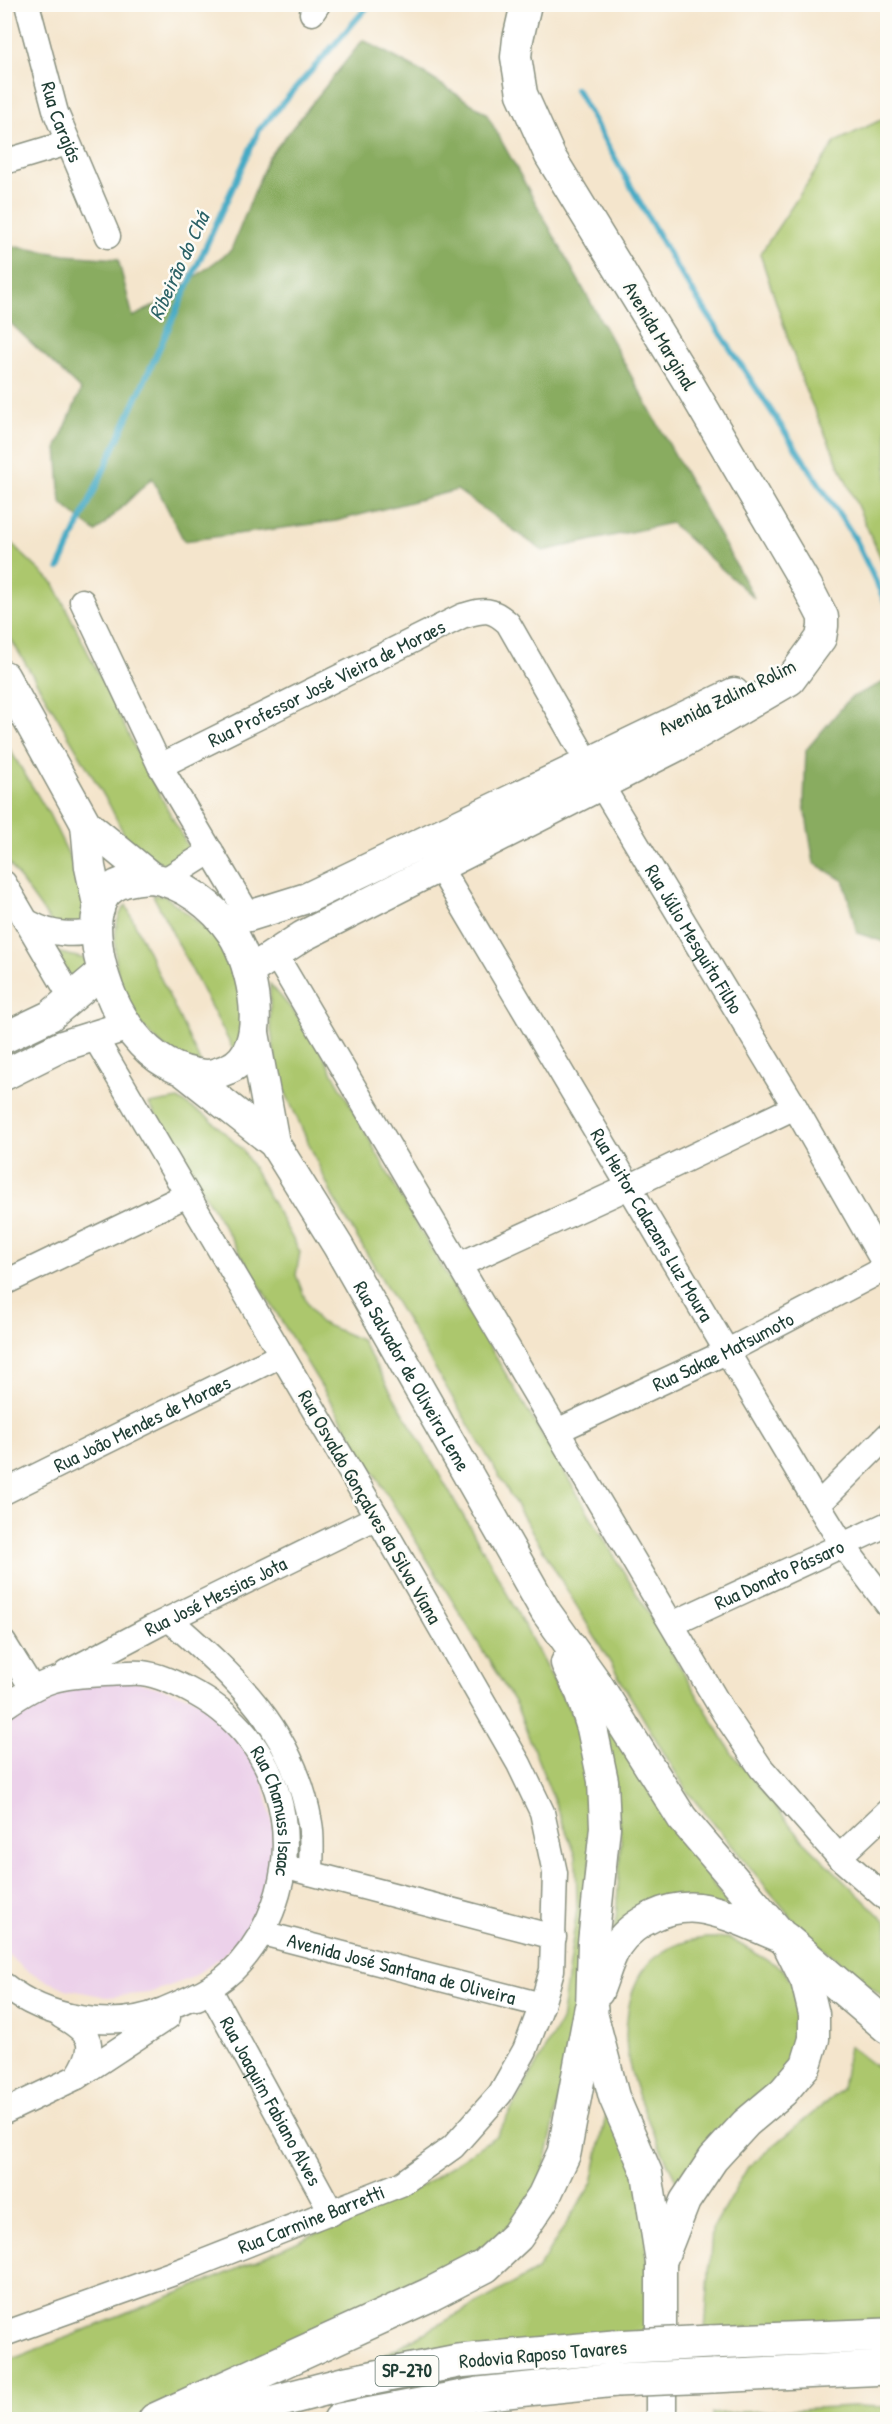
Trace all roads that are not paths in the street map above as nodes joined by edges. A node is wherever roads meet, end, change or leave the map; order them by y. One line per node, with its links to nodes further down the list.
1 (27, 4): 3 (street, Rua Carajás)
2 (526, 4): 8 (main road, Avenida Marginal)
3 (67, 143): 4 (street); 5 (street, Rua Carajás)
4 (4, 162)
5 (108, 236)
6 (82, 601): 10 (street)
7 (496, 613): 10 (street, Rua Professor José Vieira de Moraes); 11 (street, Rua Júlio Mesquita Filho)
8 (807, 658): 11 (main road, Avenida Zalina Rolim)
9 (4, 676): 12 (main road)
10 (160, 766): 13 (street)
11 (595, 774): 14 (main road, Avenida Zalina Rolim); 30 (street, Rua Júlio Mesquita Filho)
12 (86, 824): 15 (main road); 18 (main road)
13 (211, 851): 15 (street); 17 (street)
14 (432, 854): 17 (main road, Avenida Zalina Rolim); 20 (main road, Avenida Zalina Rolim); 32 (street, Rua Heitor Calazans Luz Moura)
15 (158, 879): 17 (main road); 18 (main road)
16 (4, 883): 19 (street)
17 (236, 918): 22 (main road)
18 (98, 920): 19 (street); 21 (main road)
19 (30, 923): 23 (street)
20 (275, 954): 22 (main road, Avenida Zalina Rolim); 34 (street)
21 (102, 972): 23 (main road); 24 (main road)
22 (248, 972): 25 (main road)
23 (72, 999): 27 (main road)
24 (126, 1026): 26 (main road); 28 (main road)
25 (254, 1032): 28 (main road); 31 (main road)
26 (94, 1036): 29 (main road); 33 (street, Rua Osvaldo Gonçalves da Silva Viana)
27 (4, 1038)
28 (183, 1071): 31 (main road)
29 (4, 1075)
30 (795, 1107): 32 (street); 35 (street, Rua Júlio Mesquita Filho)
31 (274, 1143): 47 (main road, Rua Salvador de Oliveira Leme)
32 (631, 1186): 34 (street); 37 (street, Rua Heitor Calazans Luz Moura)
33 (187, 1195): 36 (street); 38 (street, Rua Osvaldo Gonçalves da Silva Viana)
34 (459, 1264): 39 (street)
35 (887, 1268): 37 (street, Rua Sakae Matsumoto)
36 (4, 1283)
37 (726, 1352): 39 (street, Rua Sakae Matsumoto); 42 (street, Rua Heitor Calazans Luz Moura)
38 (281, 1355): 41 (street, Rua João Mendes de Moraes); 43 (street, Rua Osvaldo Gonçalves da Silva Viana)
39 (557, 1431): 49 (street)
40 (888, 1435): 42 (street)
41 (4, 1492)
42 (818, 1505): 45 (street, Rua Heitor Calazans Luz Moura)
43 (377, 1517): 48 (street, Rua José Messias Jota); 61 (street, Rua Osvaldo Gonçalves da Silva Viana)
44 (888, 1524): 45 (street, Rua Donato Pássaro)
45 (842, 1544): 46 (street, Rua Heitor Calazans Luz Moura); 49 (street, Rua Donato Pássaro)
46 (888, 1605)
47 (546, 1612): 62 (main road); 66 (main road)
48 (164, 1622): 51 (street); 52 (street, Rua José Messias Jota); 58 (street, Rua Chamuss Isaac)
49 (672, 1624): 56 (street)
50 (4, 1643): 53 (street)
51 (142, 1673): 52 (street, Rua Chamuss Isaac); 57 (street, Rua Chamuss Isaac)
52 (55, 1678): 53 (street, Rua Chamuss Isaac)
53 (32, 1688): 54 (street, Rua Chamuss Isaac)
54 (4, 1707)
55 (888, 1811): 56 (street)
56 (839, 1857): 59 (street)
57 (285, 1866): 58 (street); 60 (street, Rua Chamuss Isaac)
58 (311, 1873): 61 (street)
59 (888, 1900)
60 (262, 1933): 64 (street, Rua Chamuss Isaac); 65 (street, Avenida José Santana de Oliveira)
61 (554, 1937): 65 (street, Rua Osvaldo Gonçalves da Silva Viana)
62 (785, 1939): 66 (main road); 68 (highway); 72 (main road)
63 (4, 1985): 67 (street, Rua Chamuss Isaac)
64 (210, 1990): 67 (street, Rua Chamuss Isaac); 69 (street); 71 (street, Rua Joaquim Fabiano Alves)
65 (542, 2005): 71 (street, Rua Carmine Barretti)
66 (591, 2009): 72 (main road); 79 (highway)
67 (49, 2010): 69 (street)
68 (888, 2027)
69 (77, 2077): 70 (street)
70 (4, 2112)
71 (332, 2213): 73 (street, Rua Carmine Barretti)
72 (661, 2262): 81 (main road)
73 (4, 2334)
74 (888, 2335): 80 (highway, Rodovia Raposo Tavares / SP-270, bridge)
75 (888, 2368): 76 (highway, Rodovia Raposo Tavares / SP-270)
76 (768, 2375): 77 (highway); 78 (highway, Rodovia Raposo Tavares / SP-270, bridge)
77 (888, 2382)
78 (348, 2418)
79 (155, 2420)
80 (205, 2420)
81 (661, 2420)

